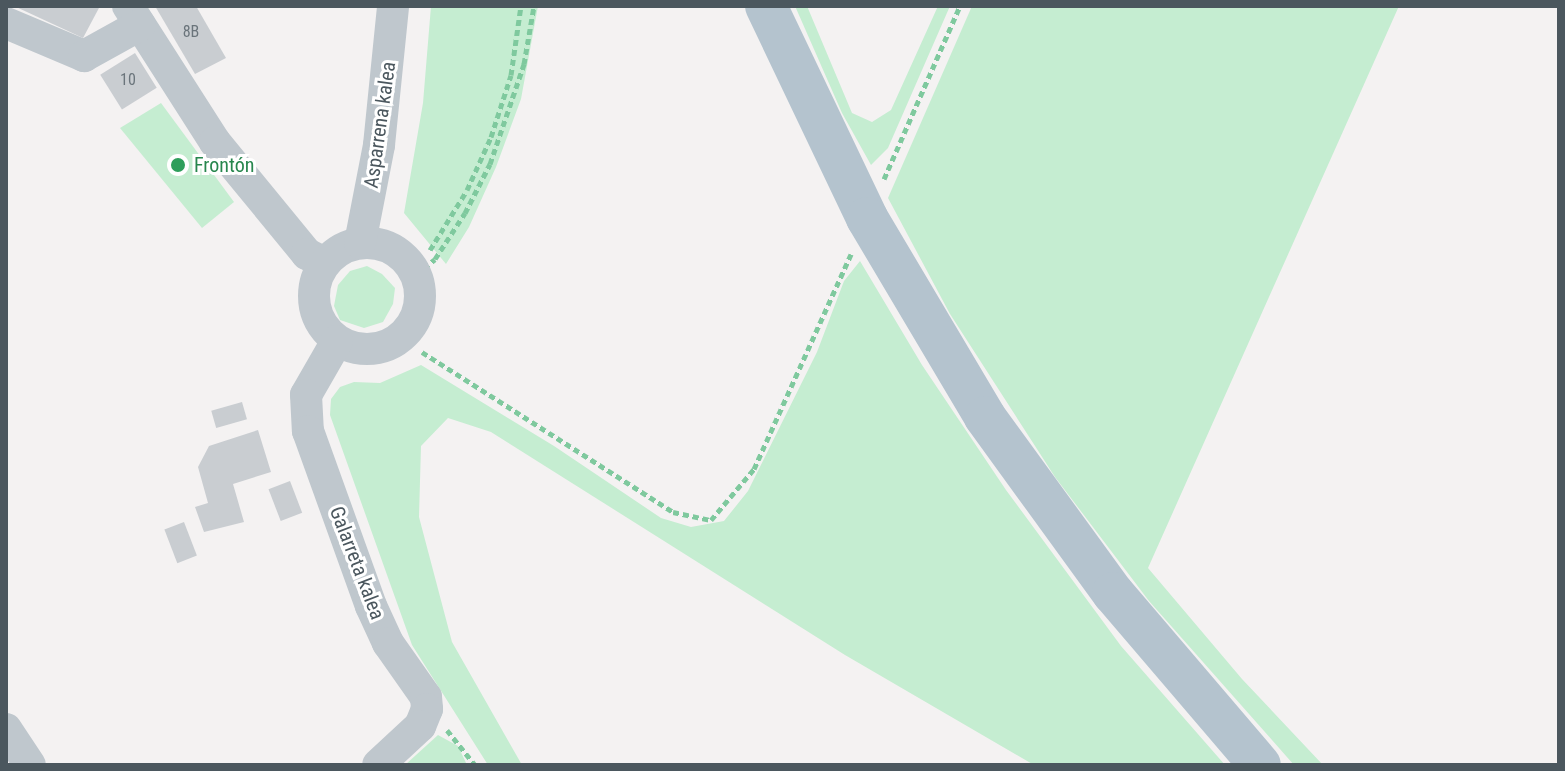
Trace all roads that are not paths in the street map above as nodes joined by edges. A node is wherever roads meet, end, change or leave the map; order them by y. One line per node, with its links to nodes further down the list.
1 (393, 6): 5 (street, Asparrena kalea)
2 (766, 6): 11 (main road)
3 (134, 16): 4 (street); 6 (street)
4 (6, 23)
5 (360, 243): 6 (street); 7 (street)
6 (325, 263): 7 (street)
7 (337, 341): 10 (street, Galarreta kalea)
8 (6, 729): 9 (street)
9 (30, 765)
10 (378, 765)
11 (1260, 765)

